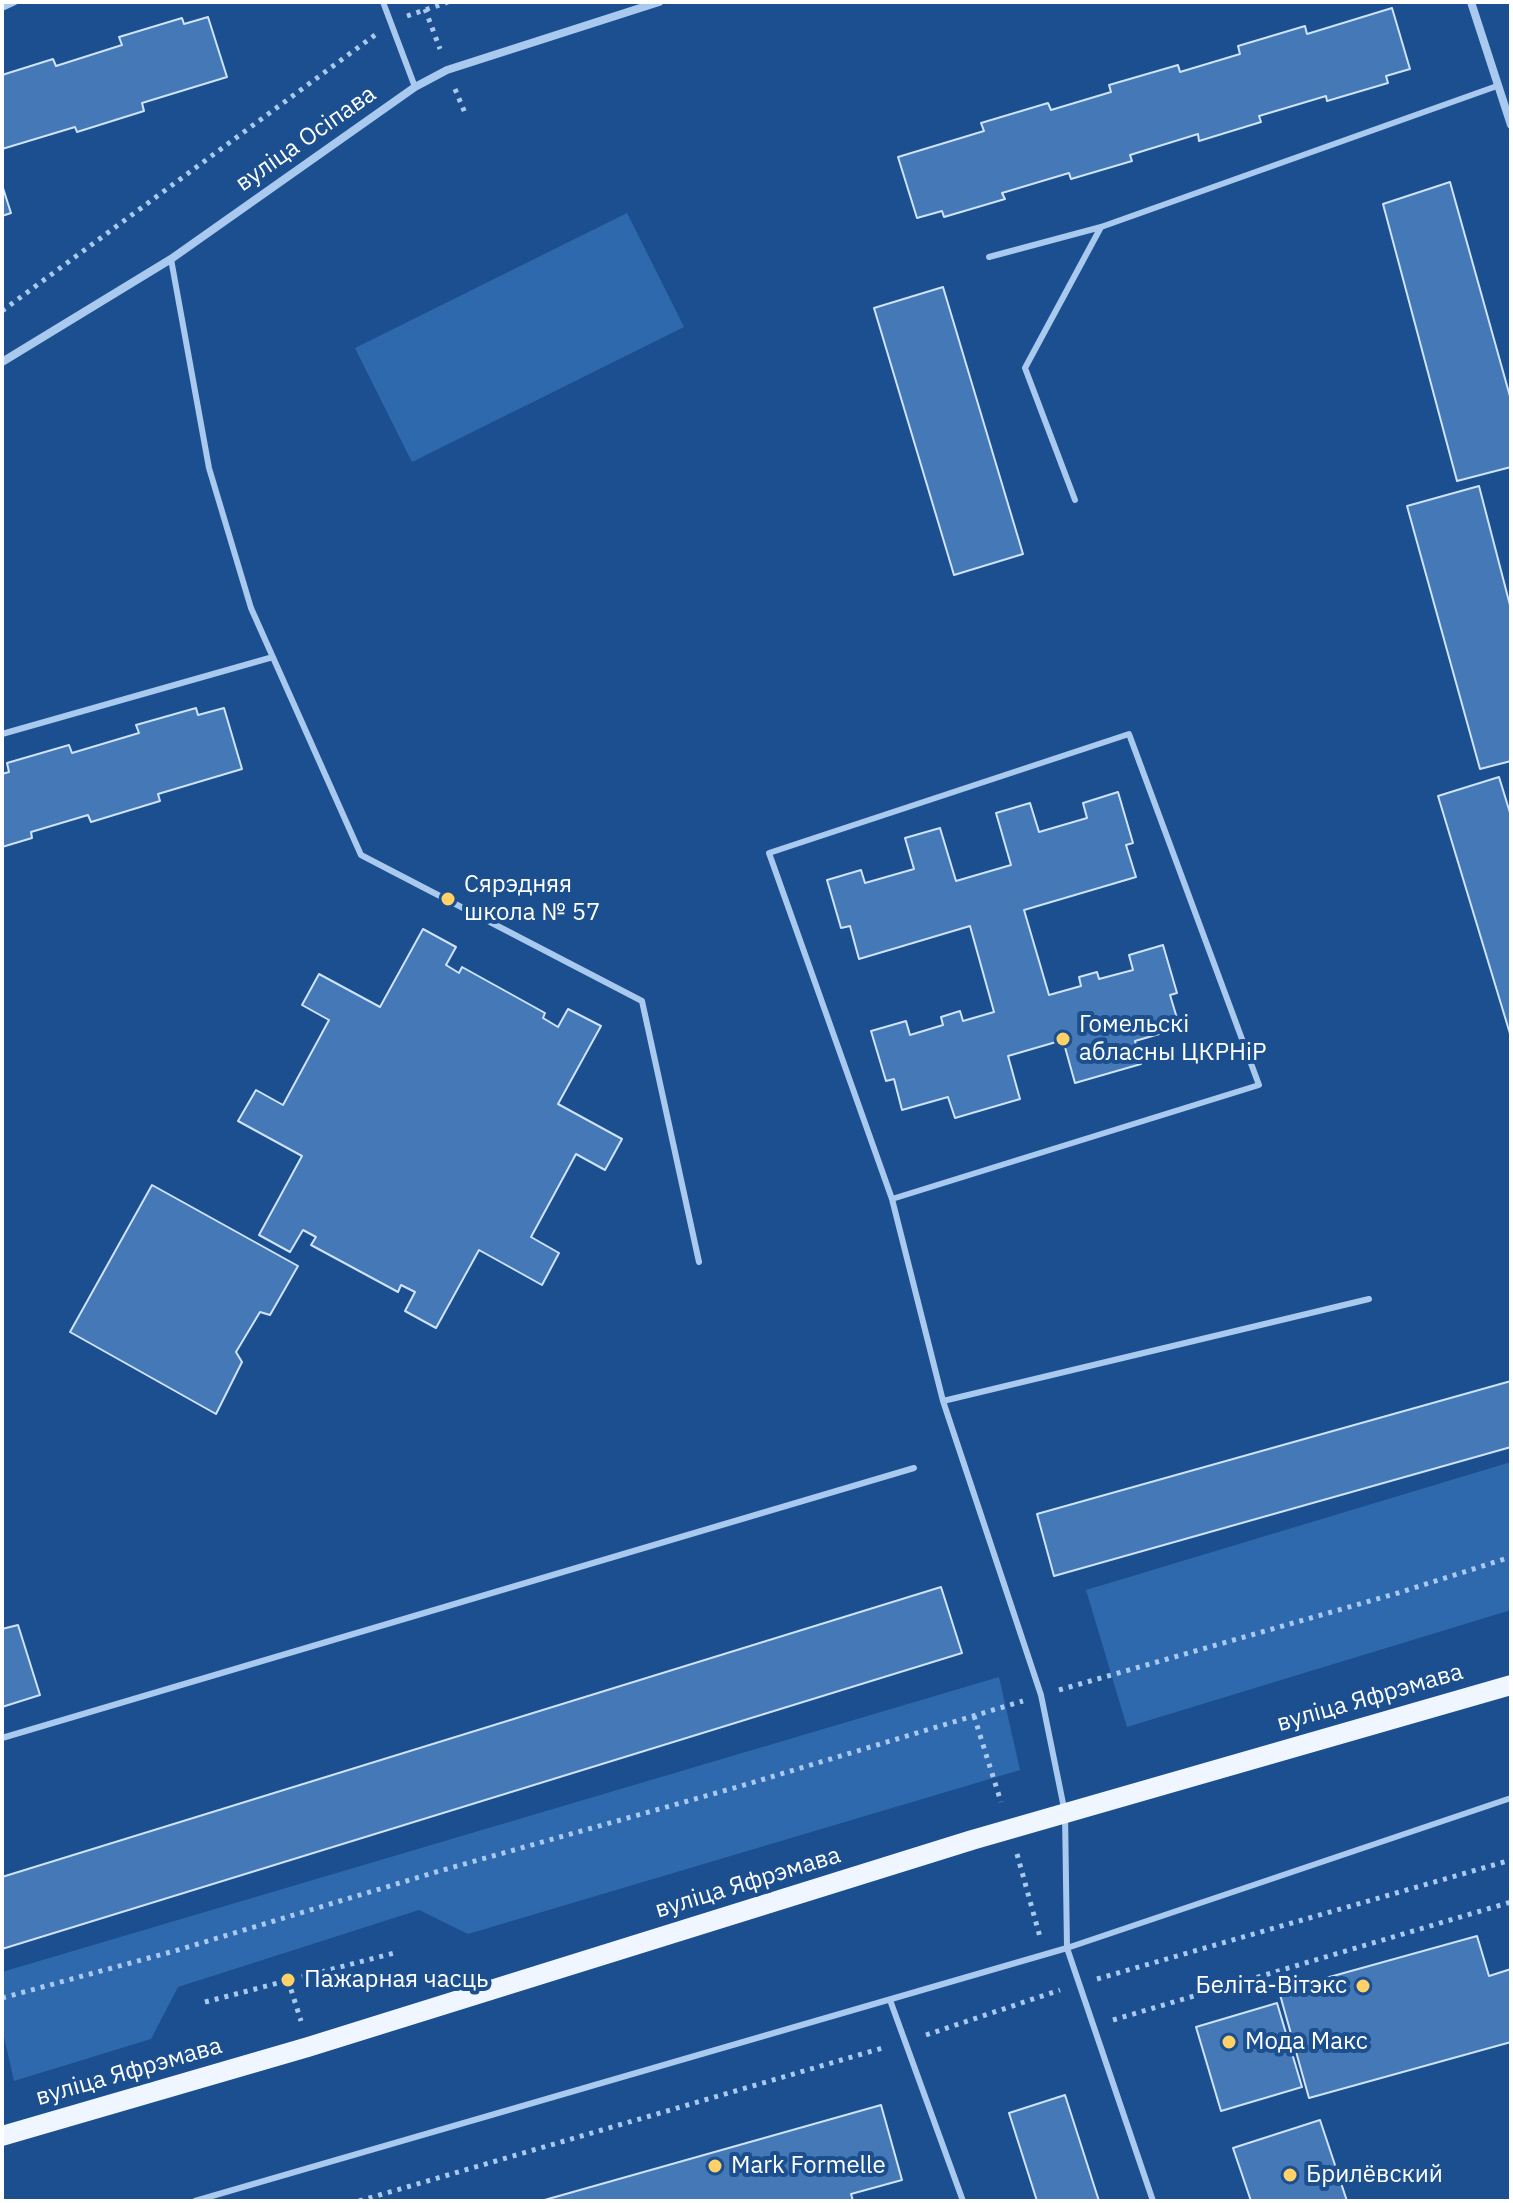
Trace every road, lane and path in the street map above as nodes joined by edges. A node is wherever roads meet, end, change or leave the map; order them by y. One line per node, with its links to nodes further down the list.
1 (15, 2): 6 (lane)
2 (383, 2): 7 (lane)
3 (448, 2): 7 (path)
4 (659, 2): 9 (street, вуліца Осіпава)
5 (1471, 2): 8 (street)
6 (2, 8)
7 (392, 22): 9 (lane); 14 (path)
8 (1497, 86): 10 (street); 11 (lane)
9 (415, 87): 13 (street, вуліца Осіпава)
10 (1511, 125)
11 (1101, 227): 12 (lane); 16 (lane)
12 (989, 257)
13 (171, 259): 15 (street, вуліца Осіпава); 17 (lane)
14 (2, 311)
15 (2, 362)
16 (1075, 500)
17 (273, 657): 18 (lane); 20 (lane)
18 (2, 734)
19 (892, 1199): 19 (lane); 22 (lane)
20 (699, 1262)
21 (1369, 1299): 22 (lane)
22 (943, 1401): 26 (lane)
23 (914, 1468): 27 (lane)
24 (1511, 1557): 26 (path)
25 (1511, 1685): 29 (main road, вуліца Яфрэмава)
26 (1041, 1695): 29 (lane); 36 (path)
27 (2, 1738)
28 (1511, 1798): 32 (lane)
29 (1065, 1813): 32 (lane); 41 (main road, вуліца Яфрэмава)
30 (1511, 1860): 35 (path)
31 (1511, 1902): 39 (path)
32 (1067, 1948): 35 (lane); 37 (lane)
33 (398, 1952): 34 (path)
34 (288, 1980): 38 (path); 41 (path)
35 (1079, 1984): 39 (lane); 40 (path)
36 (2, 1998)
37 (890, 2000): 40 (lane); 43 (lane)
38 (205, 2002)
39 (1093, 2026): 46 (lane)
40 (906, 2041): 44 (path); 45 (lane)
41 (308, 2047): 42 (main road, вуліца Яфрэмава)
42 (2, 2136)
43 (195, 2201)
44 (359, 2201)
45 (963, 2201)
46 (1153, 2201)

